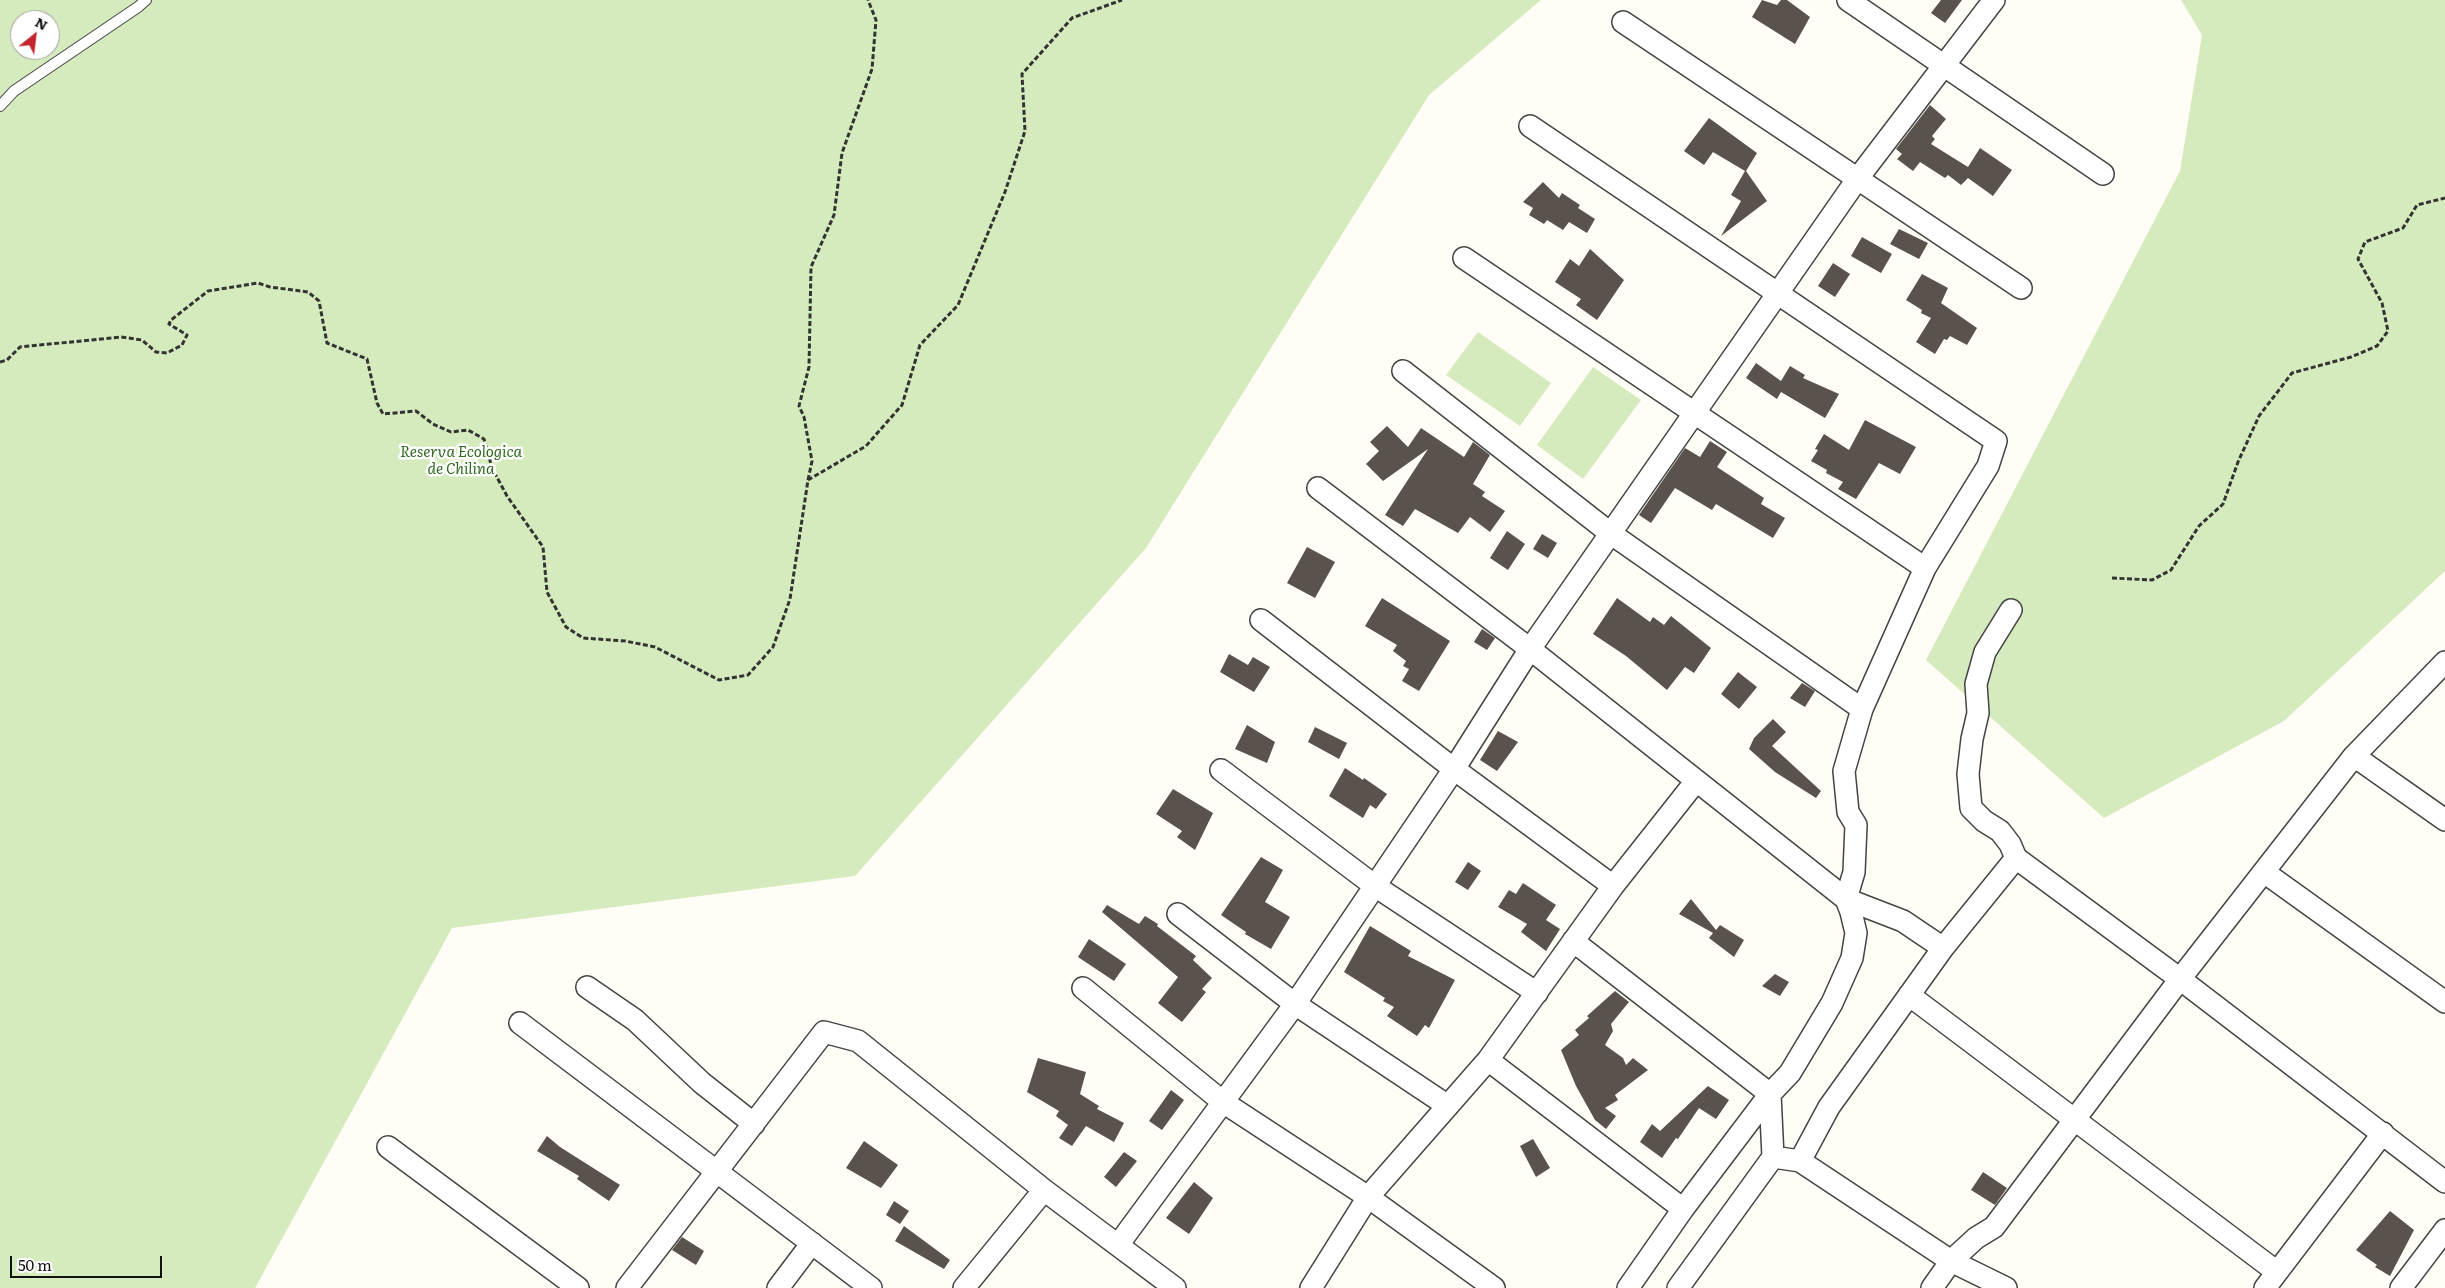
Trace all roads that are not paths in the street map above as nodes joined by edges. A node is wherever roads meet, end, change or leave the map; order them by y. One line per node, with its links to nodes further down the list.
1 (146, 0): 6 (lane)
2 (1848, 0): 5 (street)
3 (1994, 0): 5 (street)
4 (1623, 22): 9 (street)
5 (1944, 65): 8 (street); 9 (street)
6 (0, 106)
7 (1530, 126): 12 (street)
8 (2103, 174)
9 (1858, 178): 11 (street); 12 (street)
10 (1464, 258): 14 (street)
11 (2021, 288)
12 (1778, 294): 14 (street); 17 (street)
13 (1403, 371): 16 (street)
14 (1693, 414): 16 (street); 17 (street)
15 (1318, 488): 20 (street)
16 (1610, 533): 20 (street); 22 (street)
17 (1925, 568): 22 (street)
18 (2011, 610): 28 (street)
19 (1261, 620): 24 (street)
20 (1530, 649): 24 (street); 26 (street)
21 (2445, 662): 23 (street)
22 (1862, 709): 32 (street)
23 (2354, 756): 27 (street); 29 (street)
24 (1454, 769): 30 (street); 31 (street)
25 (1221, 770): 30 (street)
26 (1696, 780): 31 (street); 32 (street)
27 (2445, 820)
28 (2016, 858): 35 (street); 36 (street)
29 (2264, 872): 36 (street); 41 (street)
30 (1375, 886): 39 (street); 42 (street)
31 (1613, 886): 34 (street)
32 (1846, 899): 35 (street); 45 (street)
33 (1178, 914): 42 (street)
34 (1574, 940): 39 (street); 45 (street)
35 (1943, 948): 40 (street)
36 (2180, 979): 48 (street); 50 (street)
37 (587, 987): 49 (street)
38 (1083, 988): 46 (street)
39 (1537, 992): 44 (street)
40 (1909, 995): 48 (street); 53 (street)
41 (2445, 1002)
42 (1295, 1004): 46 (street); 47 (street)
43 (520, 1023): 54 (street)
44 (1488, 1060): 47 (street); 58 (street)
45 (1770, 1094): 52 (street); 58 (street)
46 (1223, 1102): 57 (street); 61 (street)
47 (1448, 1106): 57 (street)
48 (2074, 1119): 62 (street); 63 (street)
49 (754, 1124): 54 (street); 56 (street)
50 (2383, 1133): 55 (street); 63 (street)
51 (388, 1148): 64 (street)
52 (1773, 1157): 53 (street); 73 (street)
53 (1800, 1161): 62 (street)
54 (717, 1172): 60 (street); 65 (street)
55 (2445, 1182)
56 (1044, 1190): 61 (street); 68 (street)
57 (1368, 1197): 70 (street); 71 (street)
58 (1683, 1209): 72 (street)
59 (2445, 1230): 76 (street)
60 (812, 1243): 66 (street); 67 (street)
61 (1118, 1245): 69 (street)
62 (1951, 1261): 74 (street); 75 (street)
63 (2271, 1280)
64 (578, 1288)
65 (627, 1288)
66 (778, 1288)
67 (871, 1288)
68 (964, 1288)
69 (1175, 1288)
70 (1311, 1288)
71 (1494, 1288)
72 (1628, 1288)
73 (1679, 1288)
74 (1932, 1288)
75 (2006, 1288)
76 (2401, 1288)

